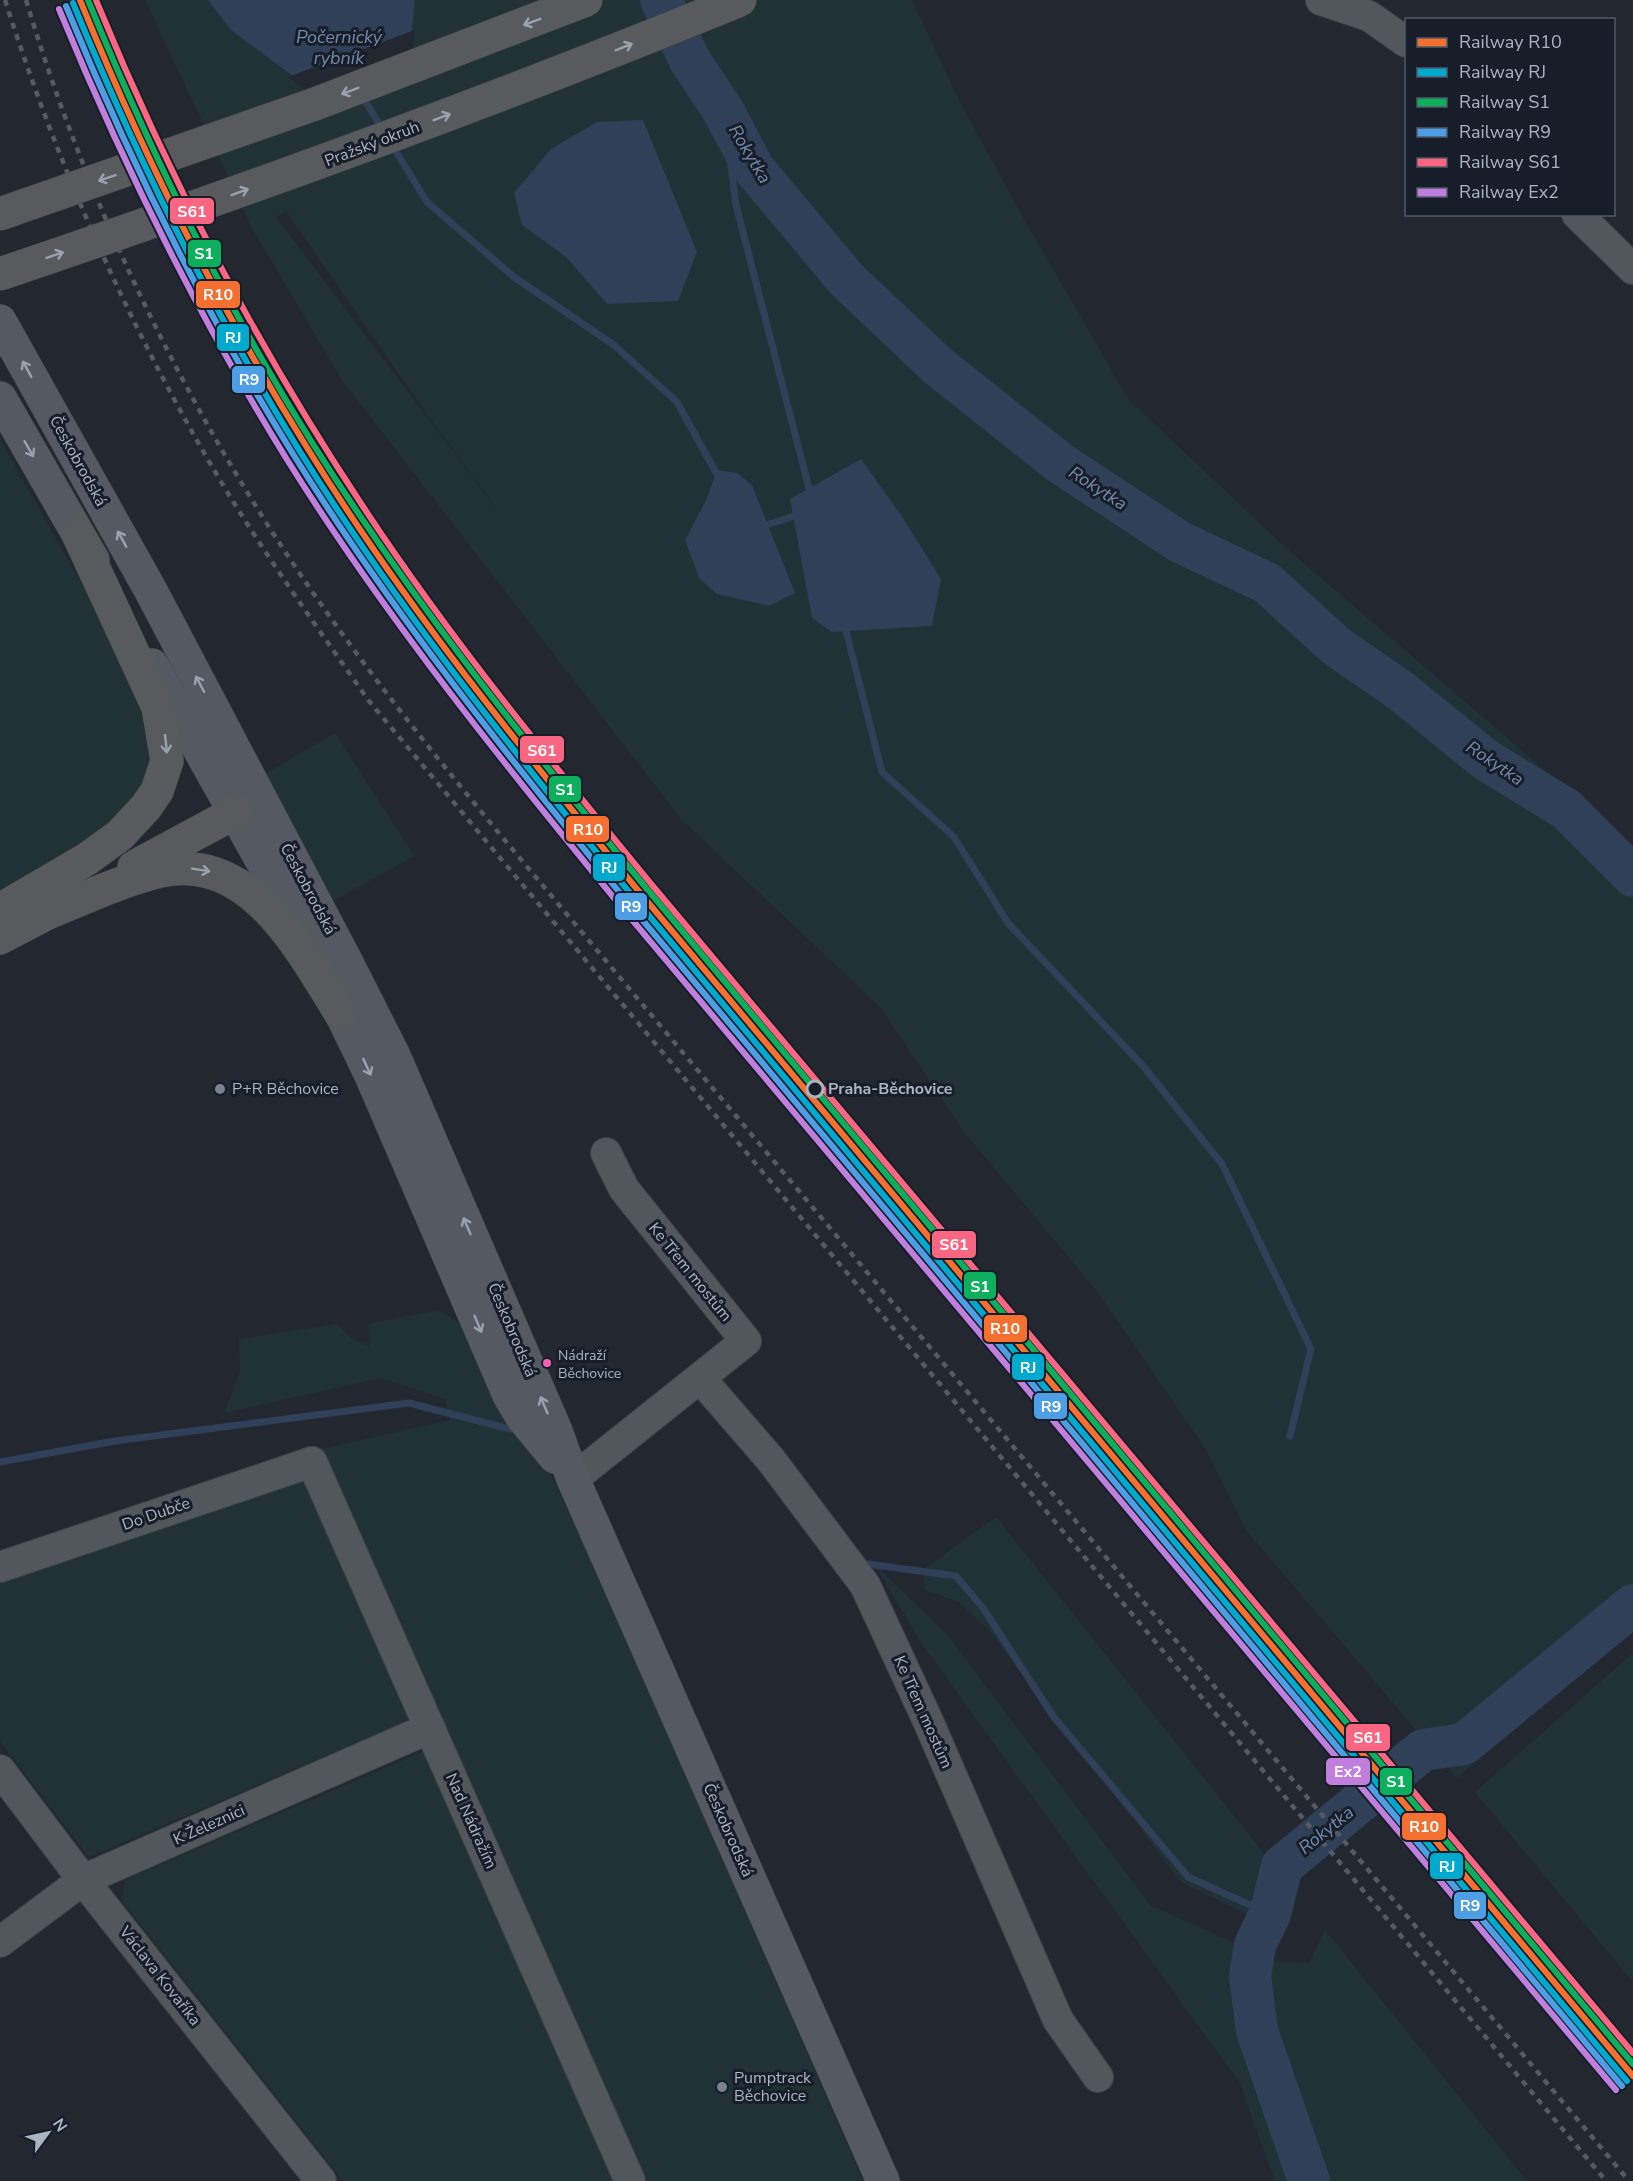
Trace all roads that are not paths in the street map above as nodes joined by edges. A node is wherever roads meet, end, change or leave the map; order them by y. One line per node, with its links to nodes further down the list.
1 (586, 0): 6 (highway, one-way to 6, bridge)
2 (740, 0): 9 (highway, Pražský okruh, one-way to 2, bridge)
3 (1321, 0): 4 (street)
4 (1367, 8): 5 (street)
5 (1405, 40)
6 (0, 214)
7 (1579, 216): 8 (street)
8 (1633, 269)
9 (0, 274)
10 (0, 321): 13 (main road, Českobrodská, one-way to 10)
11 (0, 398): 12 (main road, Českobrodská, one-way to 12)
12 (80, 536): 13 (main road, Českobrodská); 14 (highway, one-way to 14)
13 (243, 796): 15 (highway); 16 (highway); 18 (main road, Českobrodská); 22 (main road, Českobrodská, one-way to 13)
14 (0, 910)
15 (45, 914): 17 (highway); 18 (highway, one-way to 18)
16 (0, 919)
17 (0, 938)
18 (341, 1014): 22 (main road, Českobrodská, one-way to 22)
19 (606, 1153): 20 (street, Ke Třem mostům)
20 (700, 1377): 22 (street, Ke Třem mostům); 28 (street, Ke Třem mostům)
21 (312, 1462): 23 (street, Do Dubče); 24 (street, Nad Nádražím)
22 (573, 1479): 31 (main road, Českobrodská)
23 (0, 1567)
24 (430, 1728): 26 (street, K Železnici); 30 (street, Nad Nádražím)
25 (0, 1770): 26 (street, Václava Kovaříka)
26 (83, 1880): 27 (street, K Železnici); 29 (street, Václava Kovaříka)
27 (0, 1942)
28 (1098, 2077)
29 (321, 2181)
30 (630, 2181)
31 (883, 2181)

